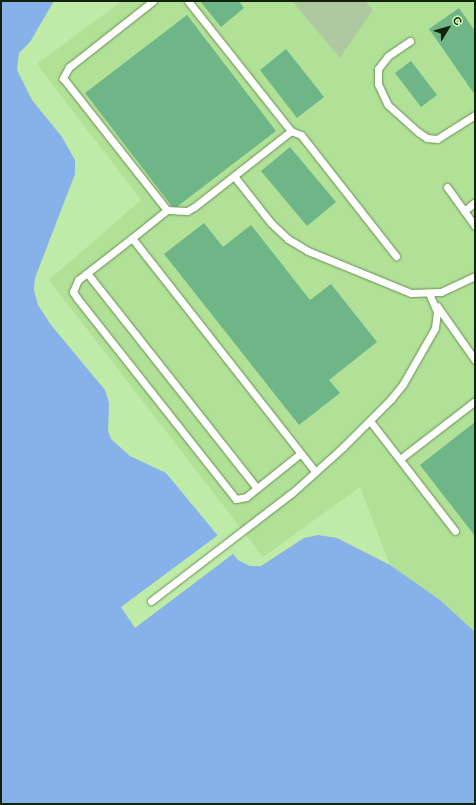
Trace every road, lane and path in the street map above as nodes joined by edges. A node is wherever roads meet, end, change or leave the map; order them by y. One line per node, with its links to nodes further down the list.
1 (153, 1): 9 (lane)
2 (188, 1): 5 (lane)
3 (410, 41): 4 (lane)
4 (475, 115)
5 (291, 131): 6 (lane); 13 (lane)
6 (234, 176): 9 (lane); 16 (lane)
7 (447, 187): 10 (lane)
8 (475, 202): 10 (lane)
9 (167, 210): 12 (lane)
10 (464, 211): 11 (lane)
11 (475, 226)
12 (132, 238): 14 (lane); 21 (lane)
13 (396, 256)
14 (87, 273): 24 (lane); 24 (lane)
15 (475, 276): 16 (lane)
16 (429, 293): 17 (lane)
17 (436, 305): 18 (lane); 20 (lane)
18 (475, 360)
19 (475, 401): 22 (lane)
20 (370, 421): 22 (lane); 23 (lane)
21 (301, 453): 23 (lane); 24 (lane)
22 (400, 459): 25 (lane)
23 (315, 471): 26 (lane)
24 (257, 488)
25 (455, 531)
26 (151, 601)

